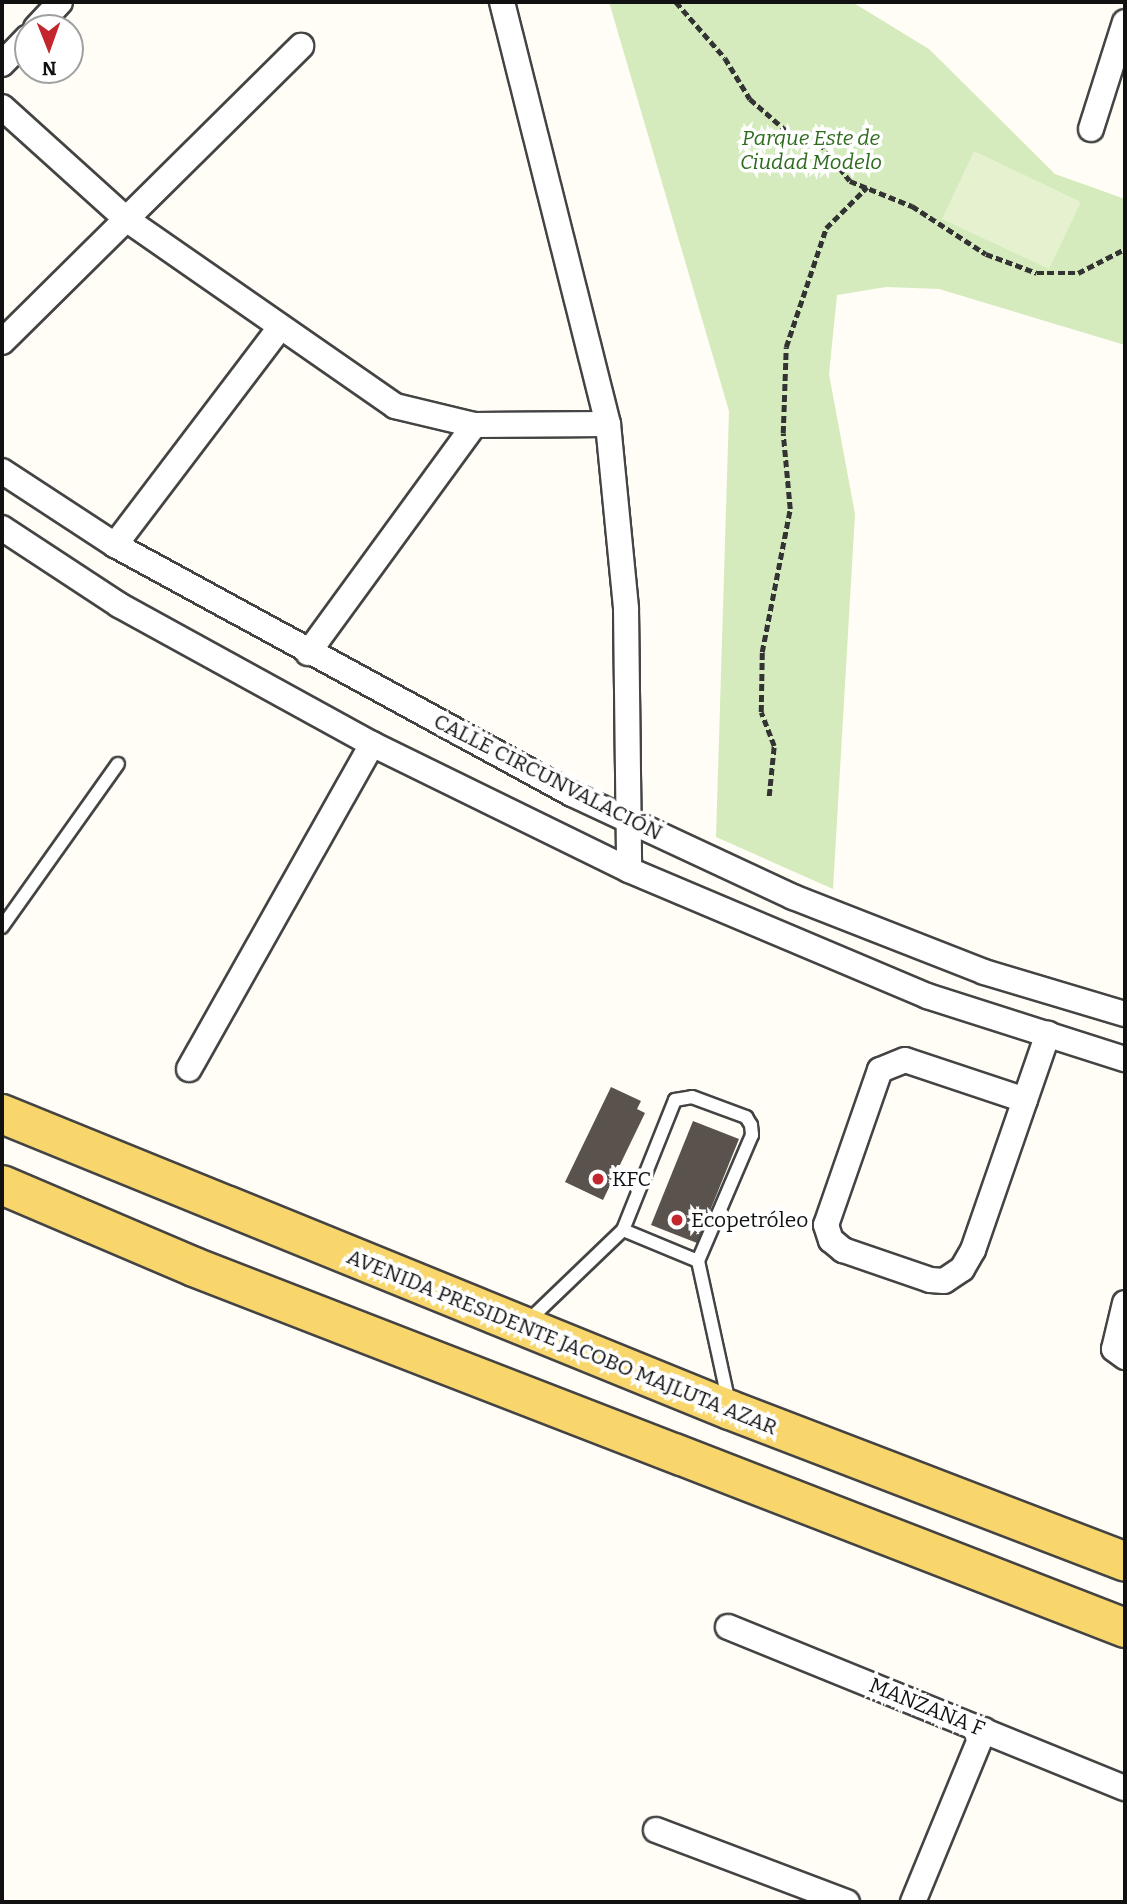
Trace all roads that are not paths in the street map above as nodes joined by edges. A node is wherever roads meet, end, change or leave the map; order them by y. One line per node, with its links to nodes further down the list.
1 (502, 2): 9 (street)
2 (1125, 22): 5 (street)
3 (301, 46): 6 (street)
4 (2, 107): 6 (street)
5 (1091, 129)
6 (127, 219): 7 (street); 8 (street)
7 (279, 329): 10 (street); 13 (street)
8 (2, 342)
9 (608, 424): 10 (street); 17 (street)
10 (474, 425): 14 (street)
11 (2, 471): 13 (street, CALLE CIRCUNVALACIÓN)
12 (2, 528): 15 (street)
13 (115, 545): 14 (street, CALLE CIRCUNVALACIÓN)
14 (308, 653): 17 (street, CALLE CIRCUNVALACIÓN)
15 (372, 744): 18 (street); 23 (street)
16 (118, 764): 19 (lane)
17 (625, 816): 18 (street); 20 (street, CALLE CIRCUNVALACIÓN)
18 (629, 870): 21 (street)
19 (2, 927)
20 (1125, 1014)
21 (1048, 1034): 22 (street); 24 (street)
22 (1125, 1059)
23 (189, 1069)
24 (1025, 1100): 24 (street)
25 (2, 1114): 30 (main road, AVENIDA PRESIDENTE JACOBO MAJLUTA AZAR)
26 (2, 1185): 35 (main road)
27 (623, 1230): 28 (lane); 28 (lane); 30 (lane)
28 (698, 1261): 32 (lane)
29 (1125, 1303): 31 (street)
30 (523, 1326): 32 (main road, AVENIDA PRESIDENTE JACOBO MAJLUTA AZAR)
31 (1125, 1357)
32 (730, 1410): 33 (main road, AVENIDA PRESIDENTE JACOBO MAJLUTA AZAR)
33 (1125, 1562)
34 (728, 1627): 36 (street, MANZANA F)
35 (1125, 1628)
36 (984, 1730): 37 (street, MANZANA F); 40 (street)
37 (1125, 1787)
38 (656, 1830): 39 (street)
39 (847, 1902)
40 (914, 1902)

